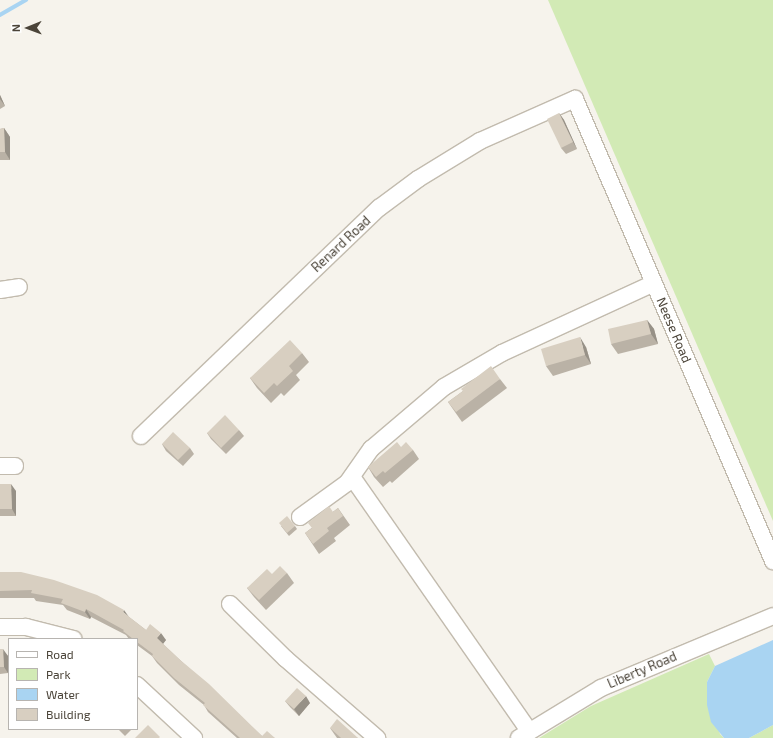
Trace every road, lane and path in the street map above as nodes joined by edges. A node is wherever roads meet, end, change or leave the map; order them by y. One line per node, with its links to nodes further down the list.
1 (575, 99): 2 (street, Neese Road); 5 (street, Renard Road)
2 (654, 283): 6 (street); 8 (street, Neese Road)
3 (20, 287): 4 (street)
4 (0, 290)
5 (141, 436)
6 (352, 477): 7 (street); 14 (street)
7 (300, 517)
8 (773, 561)
9 (230, 604): 16 (street)
10 (773, 616): 14 (street, Liberty Road)
11 (0, 627): 12 (street)
12 (69, 638)
13 (138, 686): 15 (street)
14 (524, 735)
15 (194, 738)
16 (377, 738)

